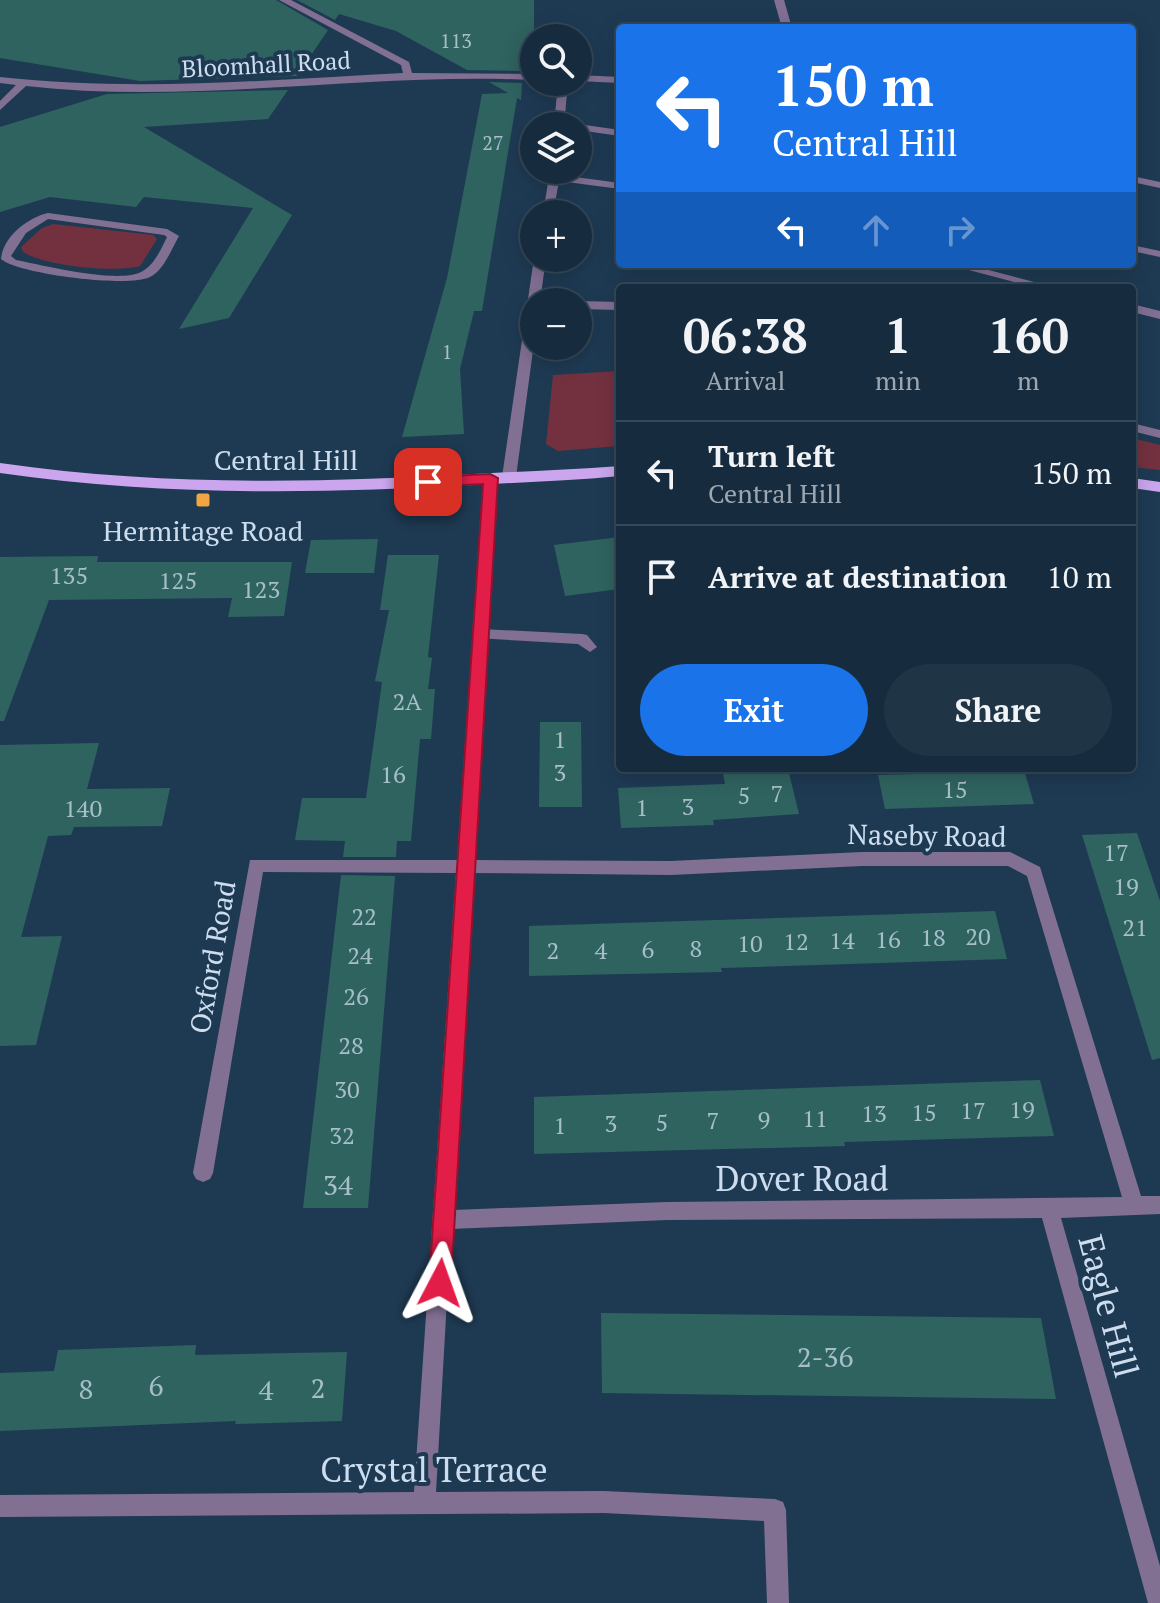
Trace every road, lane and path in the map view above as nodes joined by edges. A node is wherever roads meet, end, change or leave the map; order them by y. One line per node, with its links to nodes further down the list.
1 (284, 0): 4 (street)
2 (779, 0): 3 (street)
3 (786, 24)
4 (408, 75): 5 (street, Bloomhall Road); 9 (street, Bloomhall Road)
5 (520, 77)
6 (592, 79): 8 (street)
7 (0, 80): 9 (street, Bloomhall Road)
8 (616, 80)
9 (22, 84): 10 (street)
10 (0, 107)
11 (592, 129): 12 (street)
12 (616, 132)
13 (1136, 180): 16 (street)
14 (592, 181): 15 (street)
15 (616, 185)
16 (1160, 185)
17 (0, 239): 18 (street)
18 (13, 240): 18 (street)
19 (1136, 249): 20 (street)
20 (1160, 254)
21 (968, 268): 22 (street)
22 (1034, 284)
23 (592, 305): 24 (street)
24 (616, 306)
25 (1136, 309): 26 (street)
26 (1160, 315)
27 (522, 360): 32 (street)
28 (1136, 428): 29 (street)
29 (1160, 434)
30 (0, 468): 32 (main road, Central Hill)
31 (616, 471): 32 (main road, Central Hill)
32 (500, 478): 35 (street)
33 (1136, 484): 34 (main road)
34 (1160, 487)
35 (481, 634): 36 (street); 37 (street)
36 (590, 647)
37 (468, 867): 38 (street, Oxford Road); 39 (street, Naseby Road); 42 (street)
38 (203, 1173)
39 (1134, 1205): 40 (street, Dover Road); 41 (street, Dover Road)
40 (1160, 1205)
41 (1049, 1209): 42 (street, Dover Road); 46 (street, Eagle Hill)
42 (445, 1220): 43 (street)
43 (424, 1503): 44 (street, Crystal Terrace); 45 (street, Crystal Terrace)
44 (0, 1506)
45 (778, 1603)
46 (1159, 1603)

